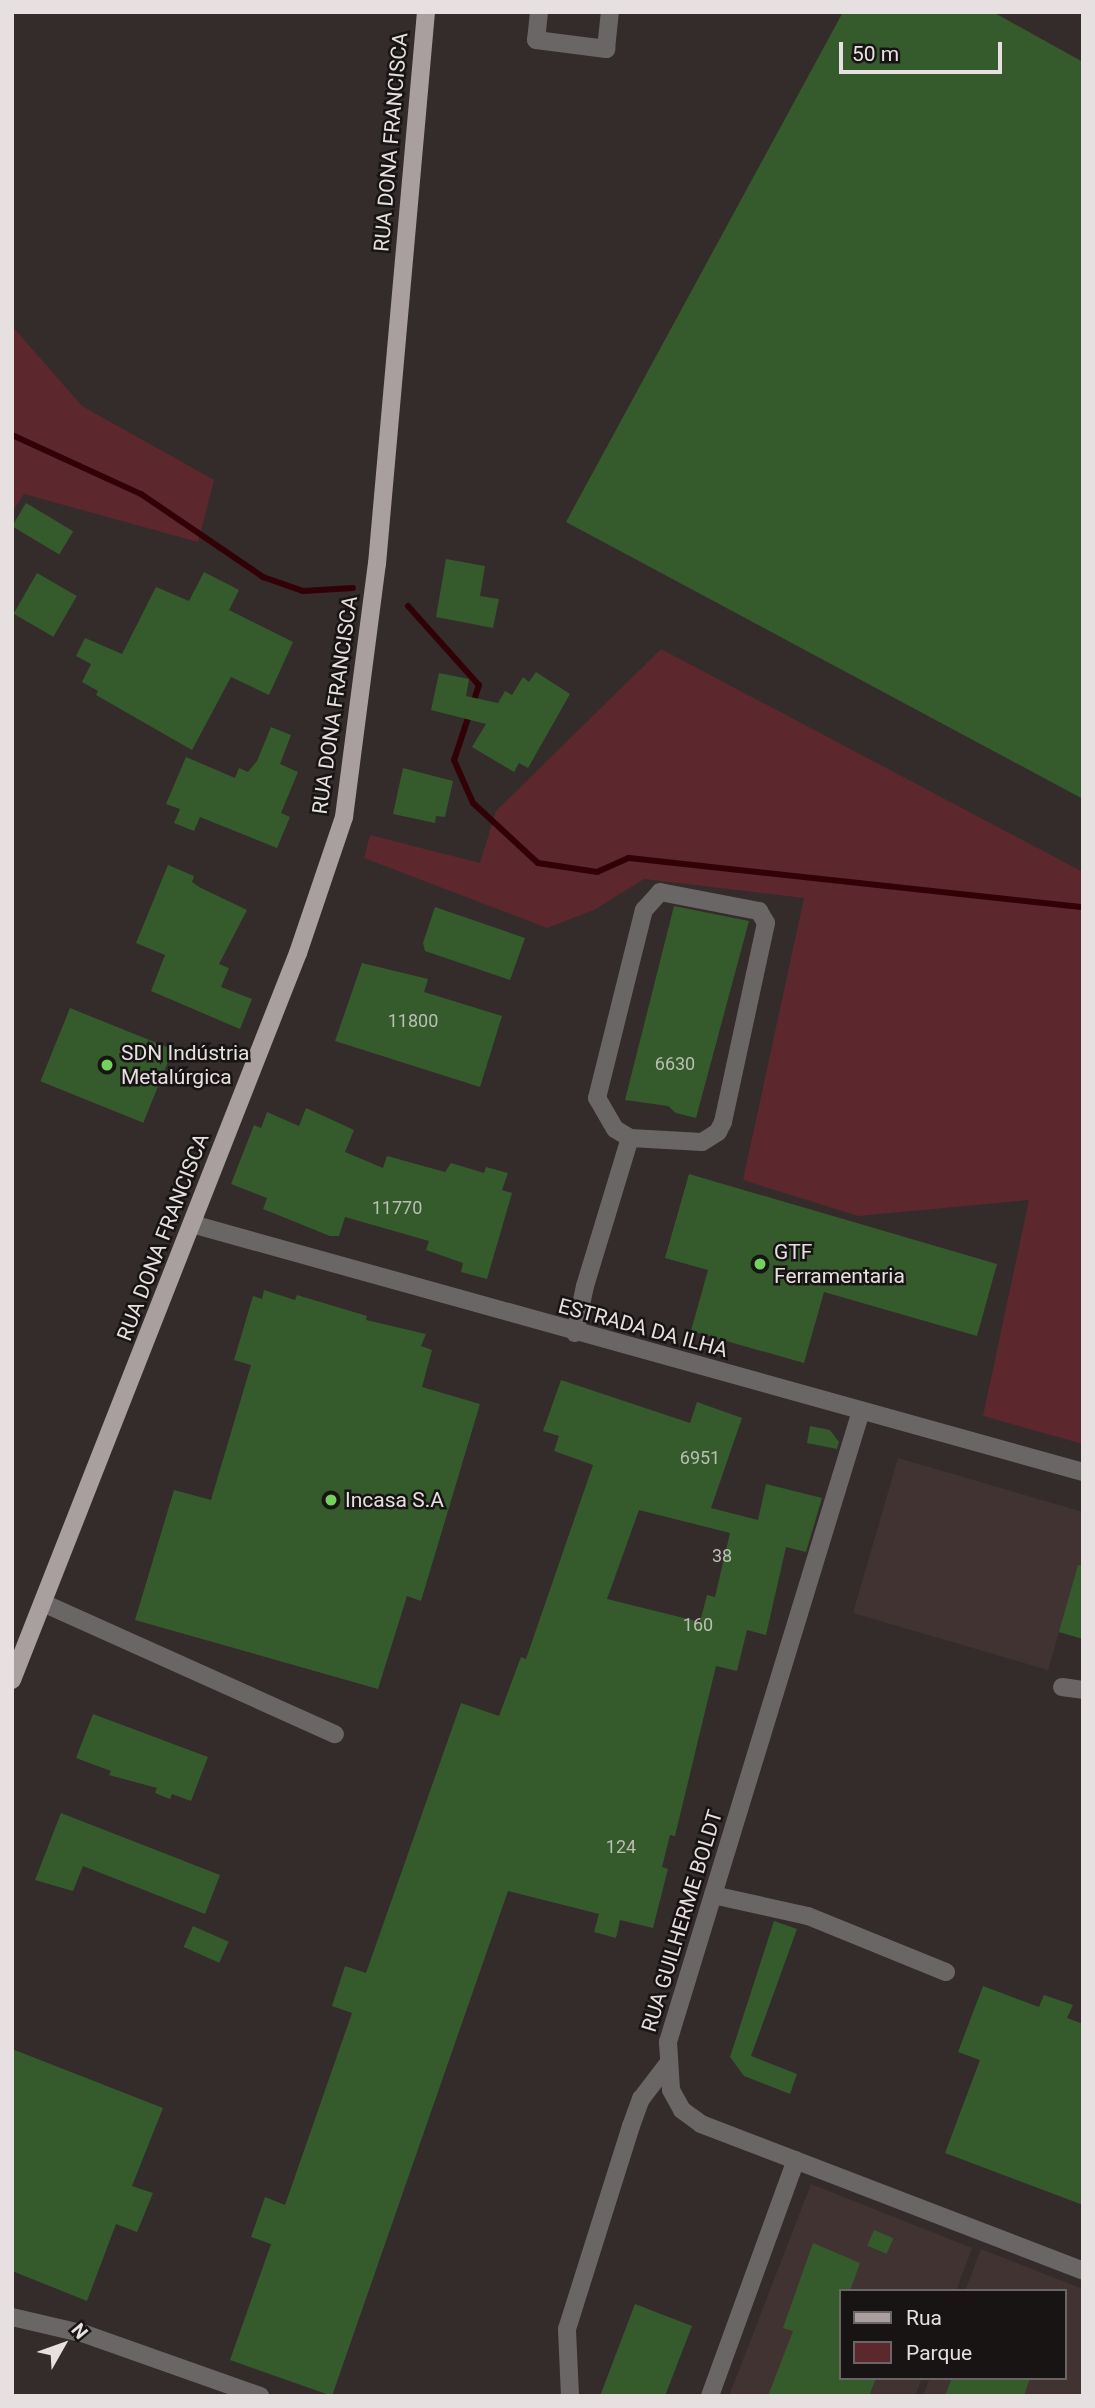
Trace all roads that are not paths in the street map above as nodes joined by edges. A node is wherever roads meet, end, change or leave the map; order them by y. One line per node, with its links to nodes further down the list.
1 (426, 12): 5 (main road, RUA DONA FRANCISCA)
2 (539, 12): 3 (street)
3 (610, 12)
4 (630, 1138): 4 (street); 6 (street)
5 (192, 1224): 6 (street, ESTRADA DA ILHA); 9 (main road, RUA DONA FRANCISCA)
6 (575, 1333): 7 (street, ESTRADA DA ILHA)
7 (861, 1411): 8 (street, ESTRADA DA ILHA); 14 (street, RUA GUILHERME BOLDT)
8 (1083, 1472)
9 (43, 1603): 10 (main road, RUA DONA FRANCISCA); 13 (street)
10 (12, 1680)
11 (1062, 1687): 12 (street)
12 (1083, 1690)
13 (335, 1734)
14 (713, 1895): 15 (street); 16 (street, RUA GUILHERME BOLDT)
15 (946, 1972)
16 (667, 2066): 17 (street, RUA GUILHERME BOLDT); 21 (street)
17 (796, 2160): 18 (street, RUA GUILHERME BOLDT); 22 (street)
18 (1083, 2271)
19 (12, 2316): 20 (street)
20 (260, 2396)
21 (570, 2396)
22 (710, 2396)

